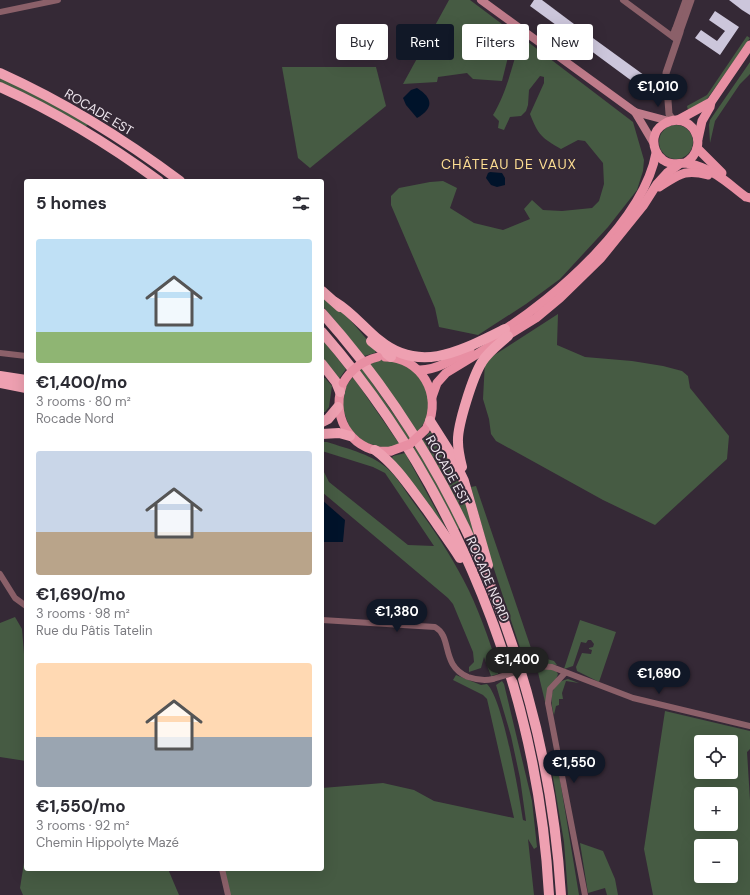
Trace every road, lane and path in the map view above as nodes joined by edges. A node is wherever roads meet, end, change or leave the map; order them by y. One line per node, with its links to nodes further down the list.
1 (58, 0): 6 (street)
2 (482, 0): 12 (main road)
3 (623, 0): 7 (street)
4 (686, 0): 7 (street)
5 (691, 0): 7 (street)
6 (0, 12)
7 (676, 33): 13 (street)
8 (750, 45): 11 (main road)
9 (0, 73): 18 (highway, ROCADE EST)
10 (0, 87): 17 (highway, ROCADE EST)
11 (711, 102): 13 (main road); 14 (main road)
12 (635, 112): 13 (main road); 15 (main road)
13 (673, 121): 14 (main road); 15 (main road)
14 (698, 144): 16 (main road); 21 (main road)
15 (655, 148): 16 (main road); 26 (main road)
16 (682, 164): 19 (main road); 20 (main road)
17 (156, 179)
18 (177, 179)
19 (730, 186): 20 (main road); 22 (main road)
20 (656, 187): 26 (main road)
21 (750, 195)
22 (750, 198)
23 (324, 293): 24 (highway)
24 (335, 302): 26 (highway); 30 (highway)
25 (324, 316): 49 (highway, ROCADE EST)
26 (506, 332): 32 (main road); 38 (main road); 45 (highway)
27 (324, 334): 51 (highway, ROCADE NORD)
28 (0, 352): 29 (street)
29 (24, 356)
30 (391, 357): 32 (main road); 37 (main road, bridge)
31 (324, 367): 37 (highway)
32 (418, 370): 38 (main road)
33 (0, 376): 34 (highway)
34 (24, 380)
35 (0, 383): 36 (highway)
36 (24, 388)
37 (341, 388): 39 (main road)
38 (432, 397): 41 (main road)
39 (338, 408): 40 (highway); 43 (main road)
40 (324, 421)
41 (427, 426): 44 (main road, bridge); 45 (highway)
42 (324, 434): 43 (highway)
43 (350, 436): 44 (main road)
44 (375, 450): 51 (highway)
45 (464, 481): 49 (highway)
46 (0, 574): 47 (street)
47 (24, 605)
48 (324, 620): 50 (street, bridge)
49 (517, 659): 56 (highway)
50 (565, 673): 52 (street); 57 (street)
51 (513, 686): 55 (highway, ROCADE NORD)
52 (750, 726)
53 (222, 871): 54 (street)
54 (228, 895)
55 (549, 895)
56 (561, 895)
57 (585, 895)

